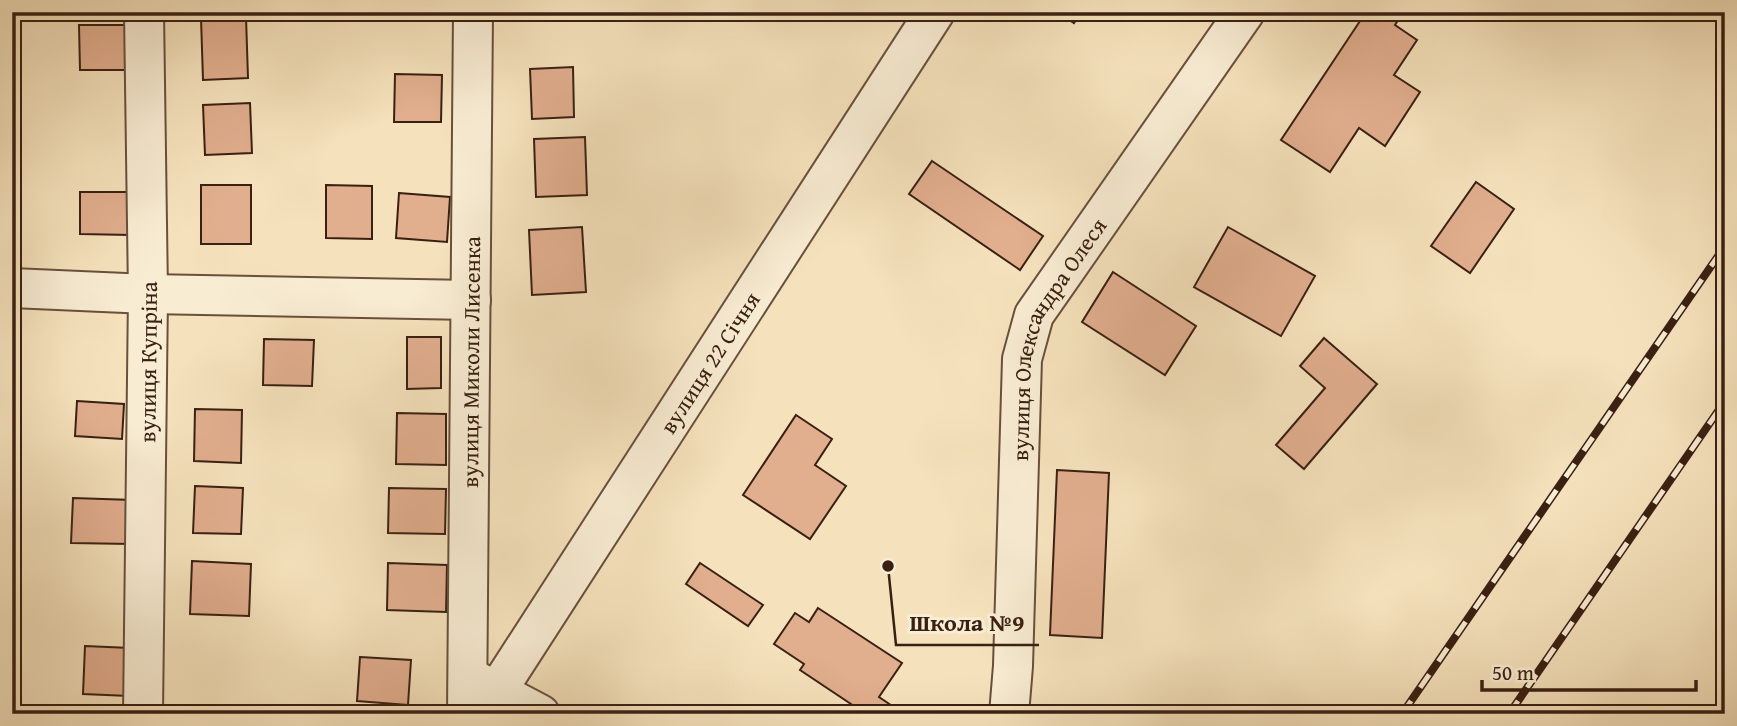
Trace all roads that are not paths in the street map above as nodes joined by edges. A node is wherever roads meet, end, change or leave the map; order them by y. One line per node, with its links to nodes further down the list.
1 (144, 12): 6 (street, вулиця Купріна)
2 (473, 12): 7 (street, вулиця Миколи Лисенка)
3 (935, 12): 8 (street, вулиця 22 Січня)
4 (1245, 12): 12 (street, вулиця Олександра Олеся)
5 (12, 288): 6 (street)
6 (148, 294): 7 (street); 9 (street, вулиця Купріна)
7 (471, 300): 8 (street, вулиця Миколи Лисенка)
8 (484, 694): 10 (street, вулиця Миколи Лисенка); 11 (street)
9 (142, 714)
10 (467, 714)
11 (540, 714)
12 (1009, 714)

